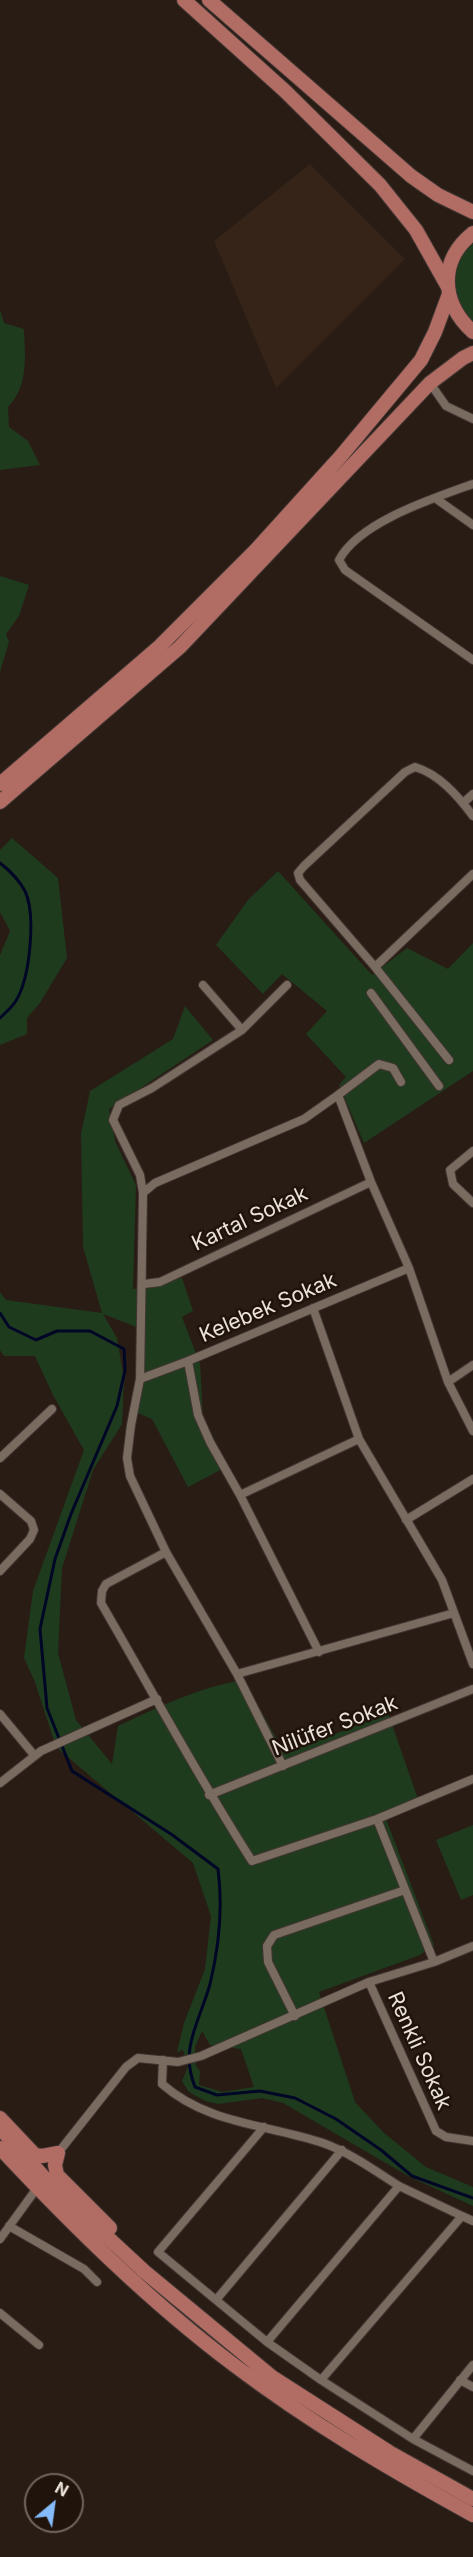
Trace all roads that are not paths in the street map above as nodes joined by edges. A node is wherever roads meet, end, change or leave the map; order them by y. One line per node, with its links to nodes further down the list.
1 (184, 0): 5 (highway)
2 (209, 0): 3 (highway)
3 (473, 212)
4 (473, 233): 5 (highway)
5 (448, 291): 6 (highway); 14 (highway)
6 (473, 332)
7 (473, 353): 8 (highway)
8 (430, 383): 9 (street); 16 (highway)
9 (473, 419)
10 (473, 484): 11 (street)
11 (435, 498): 12 (street); 13 (street)
12 (473, 525)
13 (473, 660)
14 (0, 784)
15 (473, 794): 17 (street)
16 (0, 802)
17 (463, 802): 18 (street); 20 (street)
18 (473, 816)
19 (473, 874): 20 (street)
20 (375, 967): 25 (street)
21 (203, 985): 24 (street)
22 (287, 985): 24 (street)
23 (371, 993): 27 (street)
24 (242, 1030): 31 (street)
25 (449, 1060)
26 (401, 1082): 28 (street)
27 (439, 1086)
28 (338, 1095): 30 (street); 31 (street)
29 (473, 1151): 32 (street)
30 (371, 1182): 33 (street); 34 (street, Kartal Sokak)
31 (143, 1193): 34 (street)
32 (473, 1203)
33 (409, 1268): 35 (street, Kelebek Sokak); 39 (street)
34 (144, 1284): 38 (street)
35 (313, 1308): 36 (street, Kelebek Sokak); 42 (street)
36 (188, 1361): 38 (street, Kelebek Sokak); 46 (street)
37 (473, 1365): 39 (street)
38 (141, 1379): 48 (street)
39 (448, 1382): 41 (street)
40 (52, 1409): 43 (street)
41 (473, 1431)
42 (359, 1438): 46 (street); 47 (street)
43 (0, 1458)
44 (473, 1479): 47 (street)
45 (0, 1494): 49 (street)
46 (240, 1495): 51 (street)
47 (406, 1520): 50 (street)
48 (166, 1552): 53 (street); 55 (street)
49 (0, 1571)
50 (454, 1613): 51 (street); 52 (street)
51 (319, 1652): 53 (street)
52 (473, 1664)
53 (237, 1674): 58 (street)
54 (473, 1689): 58 (street, Nilüfer Sokak)
55 (157, 1700): 57 (street); 61 (street)
56 (0, 1714): 57 (street)
57 (38, 1753): 60 (street)
58 (283, 1766): 61 (street, Nilüfer Sokak)
59 (473, 1779): 62 (street)
60 (0, 1784)
61 (209, 1795): 62 (street)
62 (377, 1819): 63 (street)
63 (405, 1890): 65 (street); 67 (street)
64 (473, 1946): 65 (street)
65 (434, 1962): 66 (street)
66 (369, 1982): 67 (street); 72 (street, Renkli Sokak)
67 (295, 2016): 68 (street)
68 (163, 2060): 70 (street); 75 (street)
69 (0, 2118): 75 (highway)
70 (264, 2127): 74 (street); 83 (street)
71 (0, 2128): 88 (highway)
72 (473, 2140)
73 (0, 2148): 77 (highway)
74 (342, 2150): 76 (street); 83 (street)
75 (58, 2153): 88 (highway)
76 (399, 2186): 78 (street); 85 (street)
77 (37, 2188): 80 (street); 95 (highway)
78 (462, 2216): 79 (street); 89 (street)
79 (473, 2221)
80 (9, 2226): 81 (street); 82 (street)
81 (0, 2239)
82 (97, 2282)
83 (216, 2300): 85 (street)
84 (0, 2313): 86 (street)
85 (267, 2342): 89 (street)
86 (39, 2345)
87 (473, 2365): 90 (street)
88 (272, 2377): 94 (highway)
89 (321, 2380): 92 (street)
90 (460, 2380): 91 (street); 92 (street)
91 (473, 2387)
92 (412, 2439): 93 (street)
93 (473, 2471)
94 (473, 2499)
95 (473, 2515)

